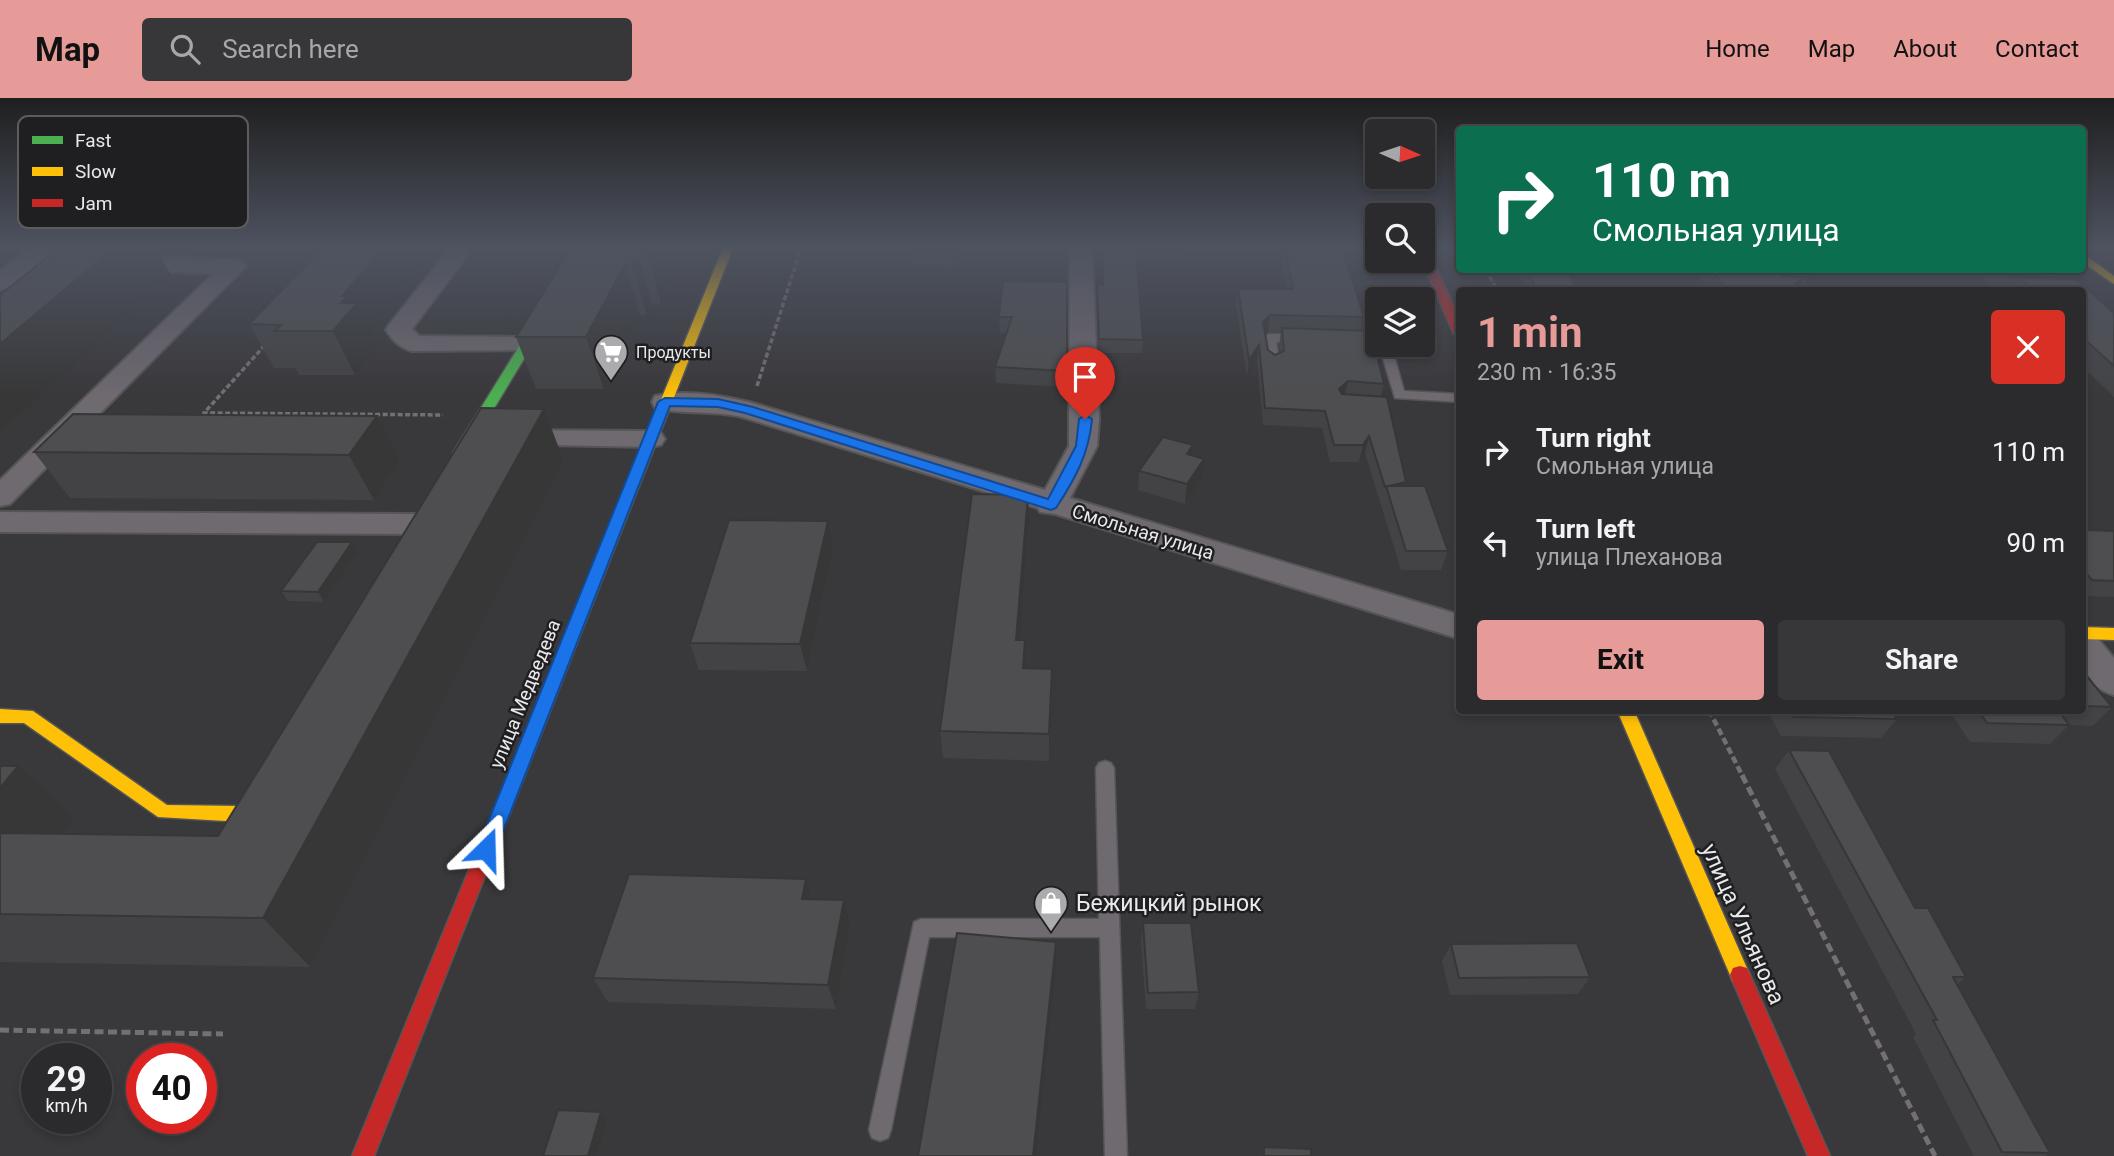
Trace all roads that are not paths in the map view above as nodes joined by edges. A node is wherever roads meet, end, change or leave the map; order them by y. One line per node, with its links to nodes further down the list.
1 (202, 297): 17 (street)
2 (424, 297): 9 (street)
3 (555, 297): 9 (street)
4 (708, 297): 13 (street, улица Медведева)
5 (1082, 297): 18 (street)
6 (1444, 297): 7 (street)
7 (1456, 325)
8 (1310, 339): 11 (lane)
9 (525, 345): 14 (street)
10 (1388, 357): 12 (lane)
11 (1274, 366)
12 (1456, 398)
13 (665, 402): 15 (street, улица Медведева); 18 (street, Смольная улица)
14 (476, 427): 15 (street); 16 (street)
15 (651, 439): 32 (street, улица Медведева)
16 (449, 470)
17 (0, 498)
18 (1051, 505): 21 (street, Смольная улица)
19 (0, 522): 20 (street)
20 (417, 524)
21 (1456, 626)
22 (2086, 633): 23 (street)
23 (2114, 634)
24 (2086, 648): 25 (street)
25 (2114, 682)
26 (1627, 714): 34 (street, улица Ульянова)
27 (0, 716): 28 (street)
28 (271, 767)
29 (1105, 768): 30 (lane)
30 (1109, 928): 31 (lane); 33 (lane)
31 (880, 1130)
32 (363, 1156)
33 (1116, 1156)
34 (1819, 1156)

